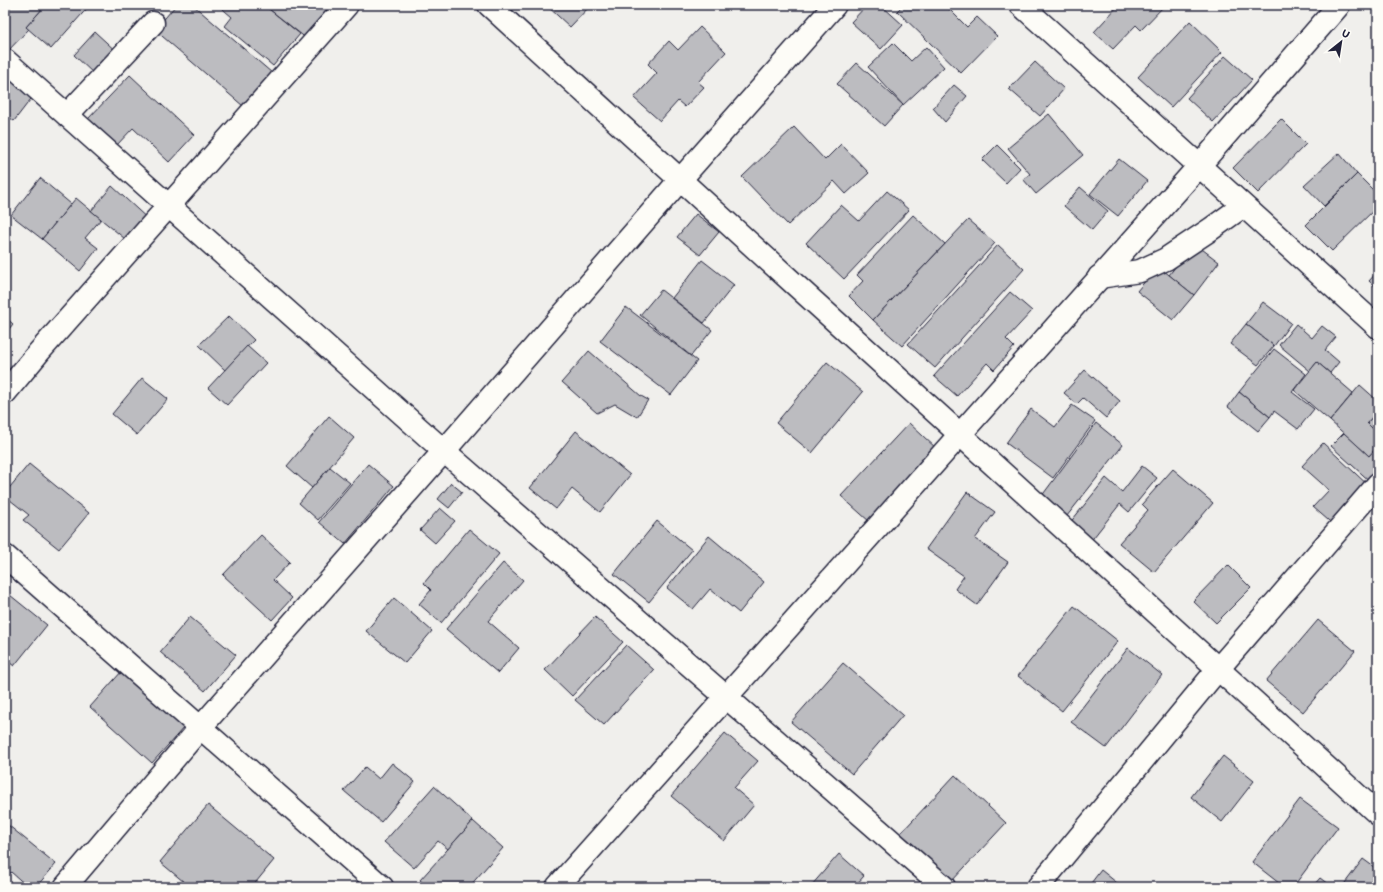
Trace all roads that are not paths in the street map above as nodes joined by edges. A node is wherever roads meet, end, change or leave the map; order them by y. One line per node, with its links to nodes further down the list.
1 (347, 5): 11 (street)
2 (489, 5): 10 (street)
3 (835, 5): 10 (street)
4 (1022, 5): 9 (street)
5 (1338, 5): 9 (street)
6 (153, 22): 8 (street)
7 (5, 60): 8 (street)
8 (67, 115): 11 (street)
9 (1199, 166): 12 (street); 13 (street)
10 (680, 180): 16 (street); 17 (street)
11 (170, 206): 15 (street); 17 (street)
12 (1243, 206): 13 (street); 14 (street)
13 (1099, 277): 16 (street)
14 (1378, 327)
15 (5, 393)
16 (959, 434): 20 (street); 21 (street)
17 (444, 451): 21 (street); 22 (street)
18 (1378, 484): 20 (street)
19 (5, 556): 22 (street)
20 (1218, 669): 23 (street); 28 (street)
21 (726, 698): 26 (street); 27 (street)
22 (201, 727): 24 (street); 25 (street)
23 (1378, 814)
24 (64, 887)
25 (382, 887)
26 (557, 887)
27 (944, 887)
28 (1038, 887)

